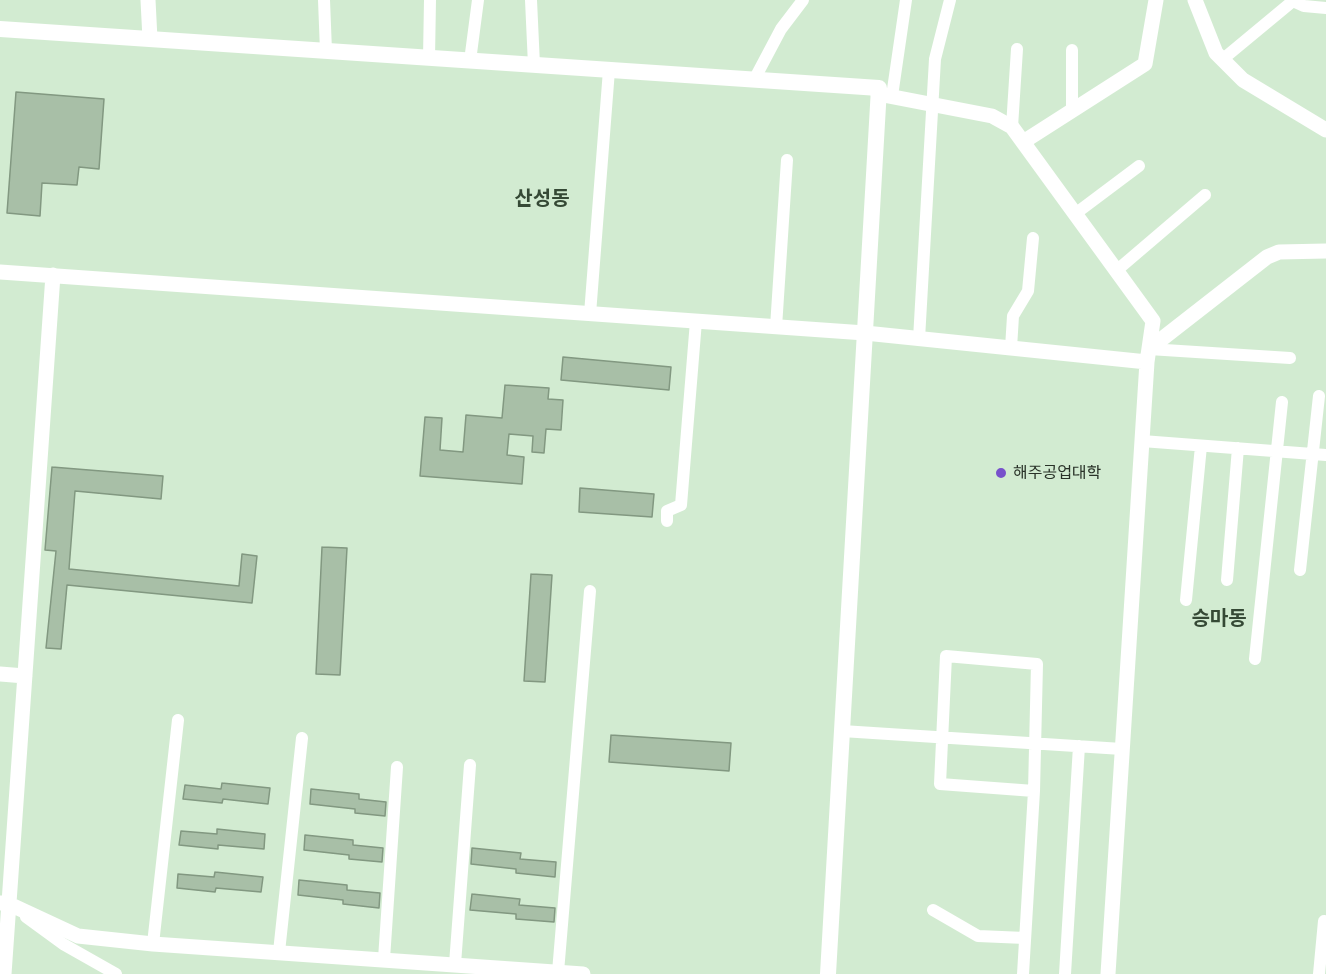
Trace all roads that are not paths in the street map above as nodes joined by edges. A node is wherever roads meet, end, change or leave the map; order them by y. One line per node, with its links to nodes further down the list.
1 (148, 0): 14 (street)
2 (324, 0): 17 (street)
3 (430, 0): 18 (street)
4 (478, 0): 20 (street)
5 (531, 0): 21 (street)
6 (803, 0): 23 (street)
7 (906, 0): 24 (street)
8 (950, 0): 25 (street)
9 (1156, 0): 26 (street)
10 (1195, 0): 19 (street)
11 (1293, 0): 12 (street); 19 (street)
12 (1326, 8)
13 (0, 29): 14 (main road)
14 (150, 39): 17 (main road)
15 (1017, 49): 27 (street)
16 (1072, 50): 26 (street)
17 (326, 51): 18 (main road)
18 (429, 58): 20 (main road)
19 (1223, 59): 28 (street)
20 (470, 61): 21 (main road)
21 (534, 65): 22 (main road)
22 (609, 70): 23 (main road); 39 (street)
23 (754, 80): 24 (main road)
24 (885, 95): 25 (street); 42 (main road)
25 (932, 104): 27 (street); 43 (street)
26 (1072, 110): 29 (street)
27 (1011, 127): 29 (street)
28 (1326, 130)
29 (1023, 142): 33 (street)
30 (787, 160): 41 (street)
31 (1139, 166): 33 (street)
32 (1205, 195): 36 (street)
33 (1075, 214): 36 (street)
34 (1033, 238): 44 (street)
35 (1326, 251): 45 (street)
36 (1116, 271): 45 (street)
37 (0, 272): 38 (street)
38 (53, 275): 39 (street); 62 (street)
39 (590, 314): 40 (street)
40 (696, 321): 41 (street); 55 (street)
41 (776, 327): 42 (street)
42 (865, 333): 43 (street); 64 (main road)
43 (919, 339): 44 (street)
44 (1011, 348): 45 (street)
45 (1148, 355): 46 (street); 49 (street)
46 (1290, 358)
47 (1319, 396): 53 (street)
48 (1281, 402): 52 (street)
49 (1142, 441): 50 (street); 69 (street)
50 (1201, 446): 51 (street); 59 (street)
51 (1238, 448): 52 (street); 57 (street)
52 (1277, 451): 53 (street); 60 (street)
53 (1312, 454): 54 (street); 56 (street)
54 (1326, 455)
55 (666, 521)
56 (1300, 570)
57 (1227, 580)
58 (590, 591): 81 (street)
59 (1186, 600)
60 (1256, 659)
61 (0, 674): 62 (street)
62 (25, 676): 73 (street)
63 (178, 720): 77 (street)
64 (842, 731): 66 (street); 85 (main road)
65 (302, 738): 78 (street)
66 (942, 738): 67 (street); 67 (street); 72 (street)
67 (1035, 744): 68 (street); 72 (street)
68 (1079, 746): 69 (street); 87 (street)
69 (1122, 749): 88 (street)
70 (470, 765): 80 (street)
71 (397, 767): 79 (street)
72 (1034, 791): 76 (street)
73 (4, 903): 77 (street); 82 (street); 83 (street)
74 (933, 910): 76 (street)
75 (1324, 921): 89 (street)
76 (1025, 938): 86 (street)
77 (153, 944): 78 (street)
78 (279, 952): 79 (street)
79 (384, 959): 80 (street)
80 (455, 964): 81 (street)
81 (558, 972): 84 (street)
82 (4, 974)
83 (116, 974)
84 (583, 974)
85 (828, 974)
86 (1023, 974)
87 (1065, 974)
88 (1108, 974)
89 (1319, 974)

